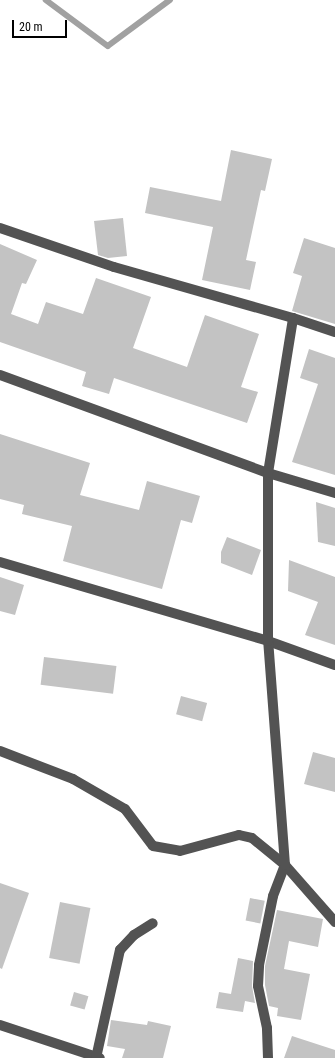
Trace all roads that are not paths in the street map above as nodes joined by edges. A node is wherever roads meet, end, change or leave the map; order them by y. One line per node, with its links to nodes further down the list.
1 (0, 228): 2 (street)
2 (293, 318): 3 (street); 5 (street)
3 (335, 332)
4 (0, 375): 5 (street)
5 (268, 473): 6 (street); 8 (street)
6 (335, 493)
7 (0, 562): 8 (street)
8 (268, 641): 9 (street); 11 (street)
9 (335, 665)
10 (0, 752): 11 (street)
11 (285, 865): 12 (street); 16 (street)
12 (335, 922)
13 (154, 923): 15 (street)
14 (0, 1025): 15 (street)
15 (98, 1058)
16 (268, 1058)

